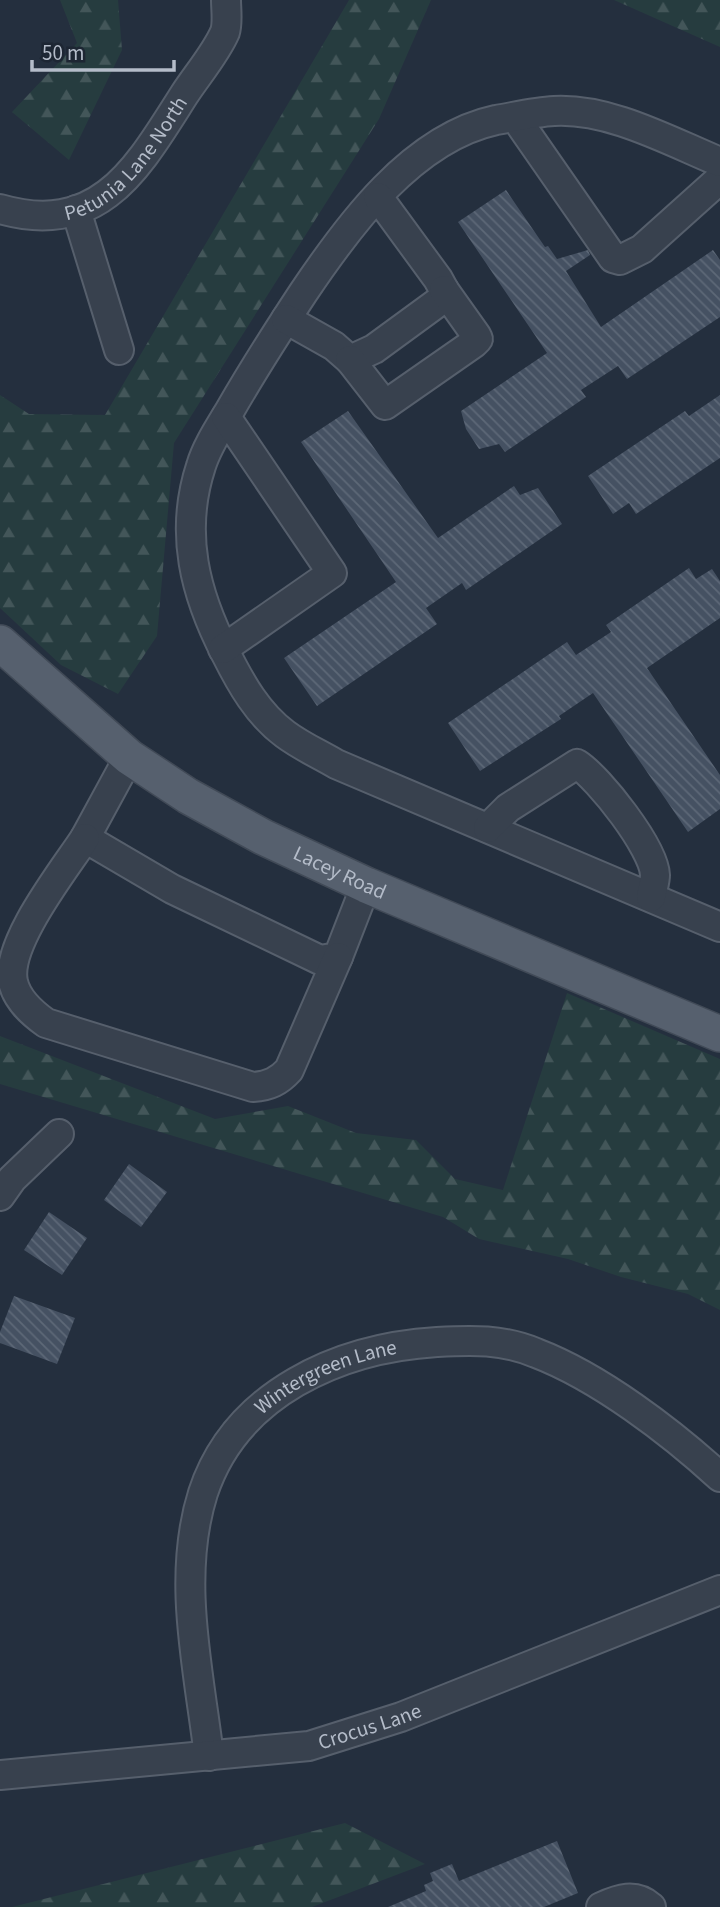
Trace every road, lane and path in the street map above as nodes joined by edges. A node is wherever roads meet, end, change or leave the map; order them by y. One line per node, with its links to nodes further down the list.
1 (226, 0): 7 (street, Petunia Lane North)
2 (515, 117): 3 (street); 4 (street); 5 (street)
3 (720, 162)
4 (720, 179)
5 (378, 197): 8 (street); 9 (street)
6 (0, 209): 7 (street, Petunia Lane North)
7 (76, 210): 10 (street)
8 (444, 290): 11 (street); 11 (street)
9 (286, 319): 11 (street); 12 (street)
10 (119, 350)
11 (350, 360)
12 (226, 417): 14 (street); 14 (street)
13 (0, 643): 15 (main road, Lacey Road)
14 (223, 649): 16 (street)
15 (129, 757): 17 (street); 18 (main road, Lacey Road)
16 (488, 828): 19 (street); 19 (street)
17 (85, 838): 21 (street); 21 (street)
18 (366, 885): 21 (street); 22 (main road, Lacey Road)
19 (651, 897): 20 (street)
20 (720, 927)
21 (338, 957)
22 (717, 1026)
23 (59, 1134): 24 (street)
24 (0, 1196)
25 (720, 1477): 27 (street, Wintergreen Lane)
26 (720, 1590): 27 (street, Crocus Lane)
27 (209, 1756): 28 (street, Crocus Lane)
28 (0, 1776)
29 (601, 1907): 30 (street)
30 (652, 1907)

